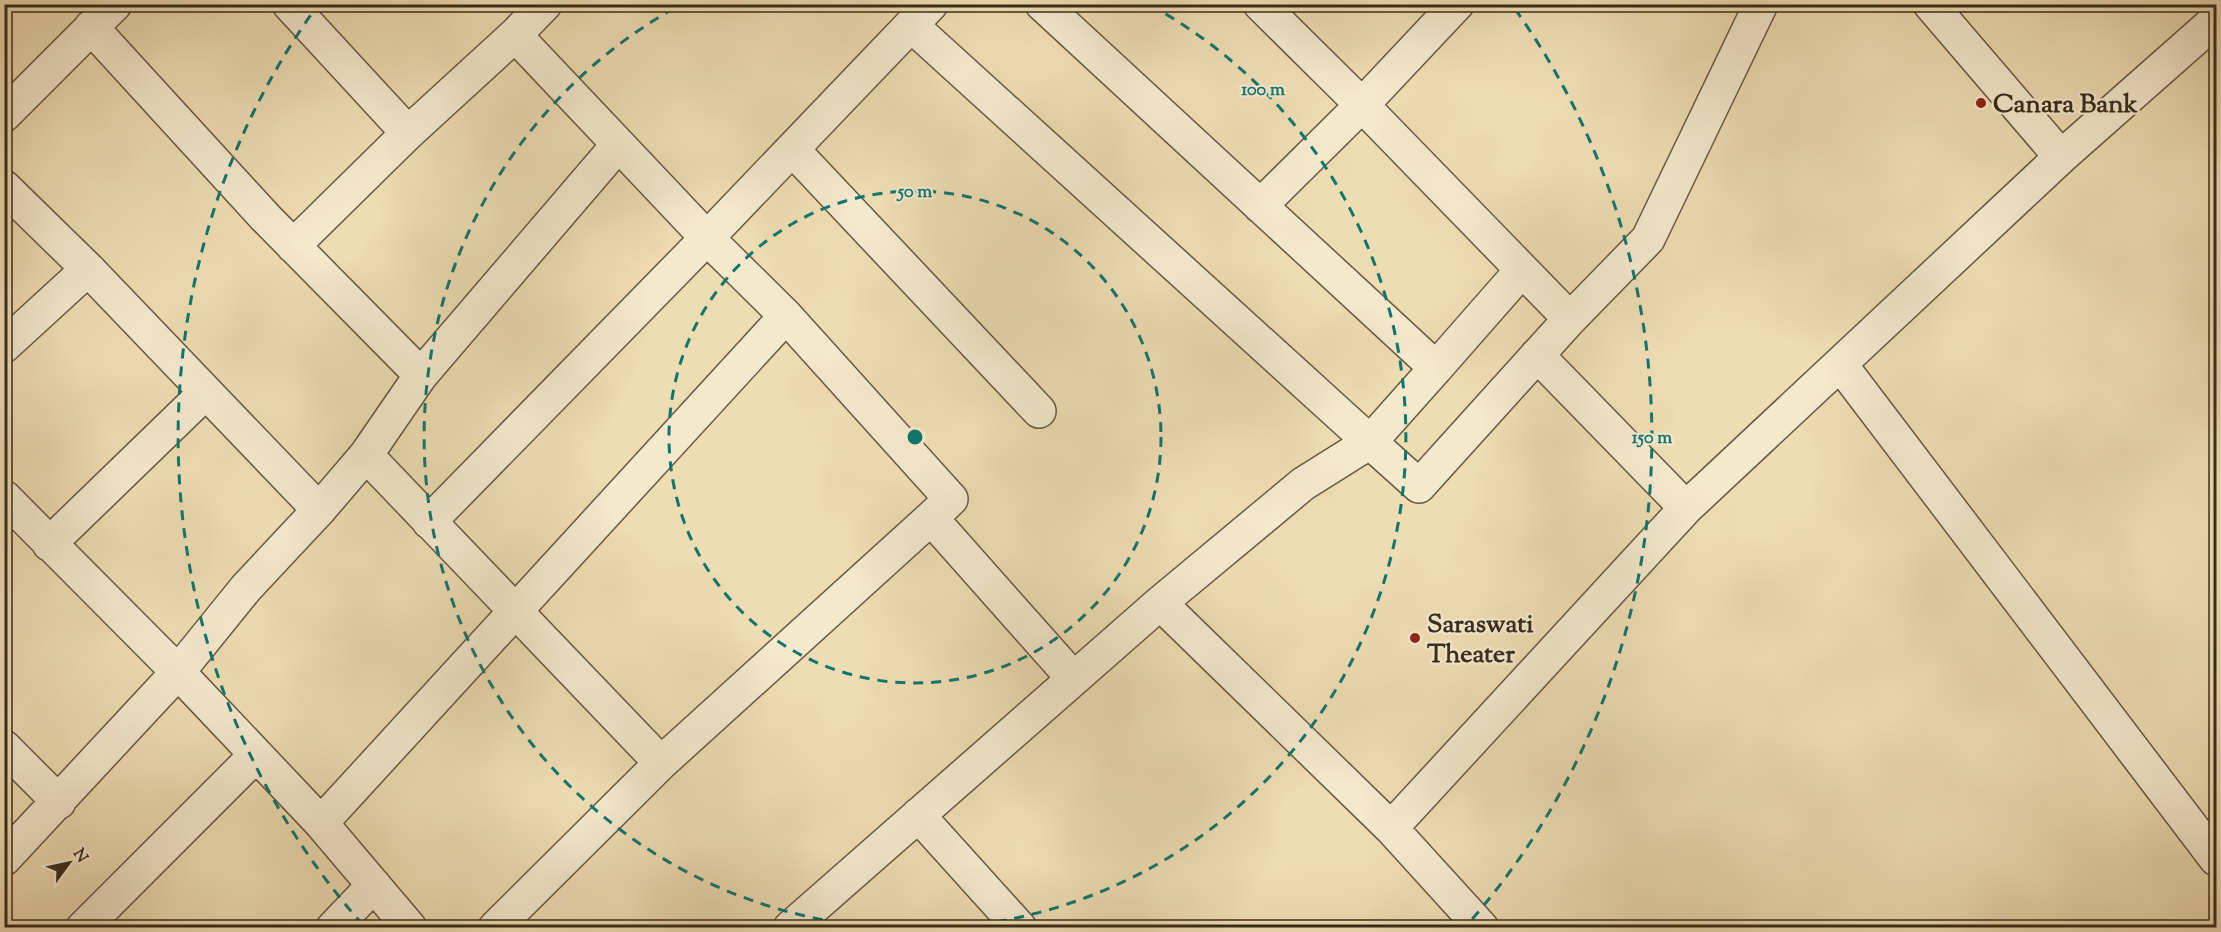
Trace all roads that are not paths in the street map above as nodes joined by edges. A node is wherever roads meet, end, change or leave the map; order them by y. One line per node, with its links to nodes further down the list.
1 (115, 4): 11 (street)
2 (289, 4): 15 (street)
3 (1042, 4): 20 (street)
4 (1457, 4): 13 (street)
5 (1761, 4): 26 (street)
6 (1930, 4): 18 (street)
7 (542, 5): 12 (street)
8 (1280, 11): 13 (street)
9 (921, 15): 17 (street); 34 (street)
10 (2217, 20): 18 (street)
11 (92, 27): 14 (street); 22 (street)
12 (515, 35): 15 (street); 16 (street)
13 (1362, 105): 20 (street); 24 (street)
14 (4, 115)
15 (408, 133): 22 (street)
16 (618, 145): 21 (street); 31 (street)
17 (792, 150): 21 (street); 33 (street)
18 (2061, 157): 29 (street)
19 (4, 187): 23 (street)
20 (1260, 206): 30 (street)
21 (707, 238): 25 (street); 40 (street)
22 (294, 246): 31 (street)
23 (88, 268): 27 (street); 32 (street)
24 (1522, 270): 26 (street); 30 (street)
25 (786, 316): 39 (street); 43 (street)
26 (1570, 319): 28 (street)
27 (4, 345)
28 (1537, 355): 34 (street); 37 (street)
29 (1840, 364): 37 (street); 54 (street)
30 (1436, 368): 34 (street)
31 (421, 375): 35 (street)
32 (205, 393): 38 (street); 41 (street)
33 (1039, 411)
34 (1370, 442): 42 (street)
35 (366, 455): 38 (street); 40 (street)
36 (4, 497): 41 (street)
37 (1686, 508): 52 (street)
38 (319, 510): 44 (street)
39 (931, 518): 45 (street); 48 (street)
40 (429, 522): 43 (street)
41 (49, 544): 44 (street)
42 (1160, 603): 45 (street); 52 (street)
43 (514, 611): 48 (street); 51 (street)
44 (178, 672): 47 (street); 49 (street)
45 (1073, 678): 50 (street)
46 (4, 747): 49 (street)
47 (255, 756): 51 (street); 56 (street)
48 (661, 763): 59 (street)
49 (59, 802): 53 (street)
50 (918, 815): 60 (street); 61 (street)
51 (321, 824): 55 (street)
52 (1391, 828): 62 (street)
53 (4, 859)
54 (2217, 859)
55 (374, 885): 57 (street); 58 (street)
56 (83, 927)
57 (333, 927)
58 (410, 927)
59 (495, 927)
60 (790, 927)
61 (1020, 927)
62 (1482, 927)

